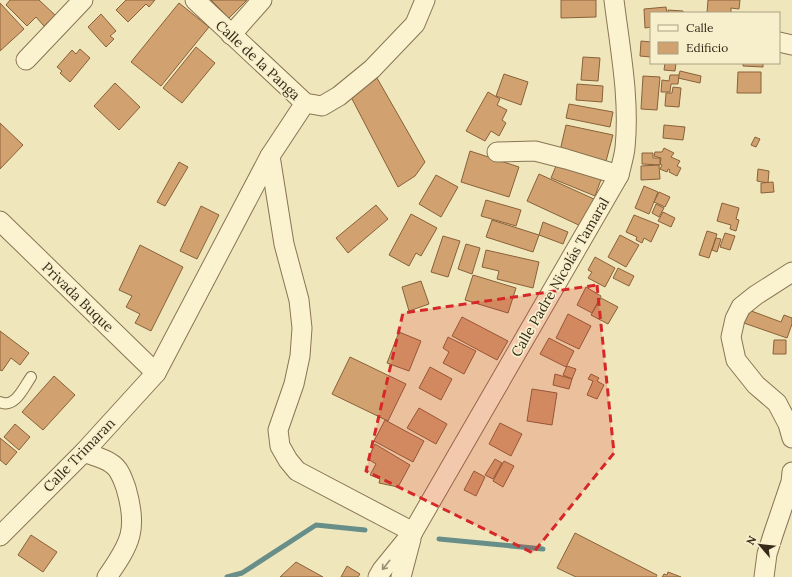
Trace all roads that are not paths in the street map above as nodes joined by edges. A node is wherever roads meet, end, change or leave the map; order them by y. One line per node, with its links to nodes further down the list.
1 (83, 0): 9 (street)
2 (195, 0): 6 (street, Calle de la Panga)
3 (262, 0): 6 (street)
4 (425, 0): 10 (street, Calle de la Panga)
5 (614, 0): 13 (street, Calle Padre Nicolás Tamaral)
6 (231, 35): 10 (street, Calle de la Panga)
7 (780, 42): 8 (street)
8 (792, 45)
9 (26, 60)
10 (305, 103): 12 (street, Calle Trimaran)
11 (497, 152): 13 (street)
12 (270, 156): 16 (street, Calle Trimaran); 22 (street)
13 (619, 175): 22 (street, Calle Padre Nicolás Tamaral)
14 (0, 221): 16 (street, Privada Buque)
15 (792, 272): 19 (street)
16 (156, 373): 20 (street, Calle Trimaran)
17 (31, 377): 18 (lane)
18 (0, 402)
19 (792, 438)
20 (84, 452): 23 (street, Calle Trimaran); 24 (street)
21 (792, 472): 27 (street)
22 (413, 532): 25 (street, Calle Padre Nicolás Tamaral, one-way to 25); 26 (street, Calle Padre Nicolás Tamaral)
23 (0, 536)
24 (107, 577)
25 (378, 577)
26 (401, 577)
27 (764, 577)

